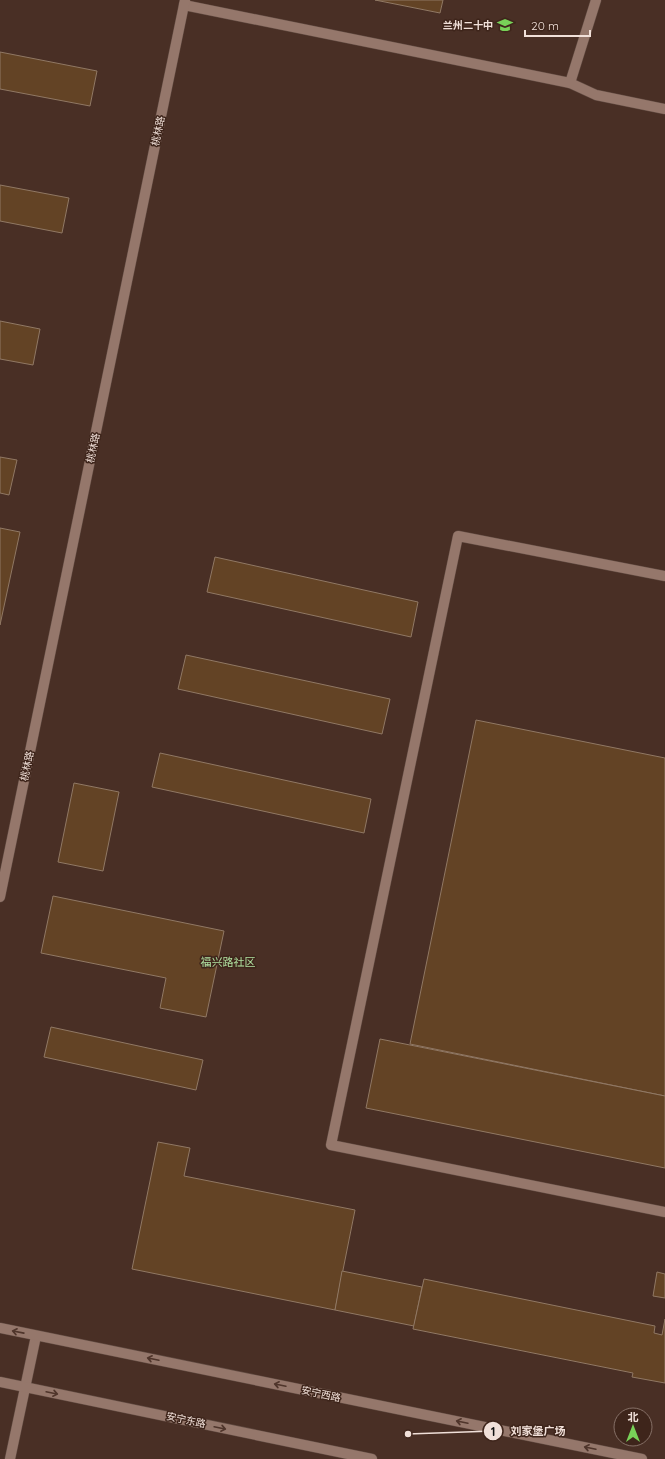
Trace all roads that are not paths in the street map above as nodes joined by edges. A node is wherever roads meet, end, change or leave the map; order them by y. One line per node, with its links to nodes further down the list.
1 (596, 0): 3 (street)
2 (185, 2): 3 (street); 6 (street, 桃林路)
3 (570, 83): 4 (street)
4 (665, 109)
5 (665, 576): 7 (street)
6 (0, 897)
7 (665, 1212)
8 (0, 1328): 9 (street, 安宁西路, one-way to 8)
9 (36, 1336): 11 (street); 14 (street, 安宁西路, one-way to 9)
10 (0, 1382): 11 (street, 安宁东路)
11 (26, 1387): 12 (street); 13 (street, 安宁东路, one-way to 13)
12 (10, 1459)
13 (372, 1459)
14 (642, 1459)

